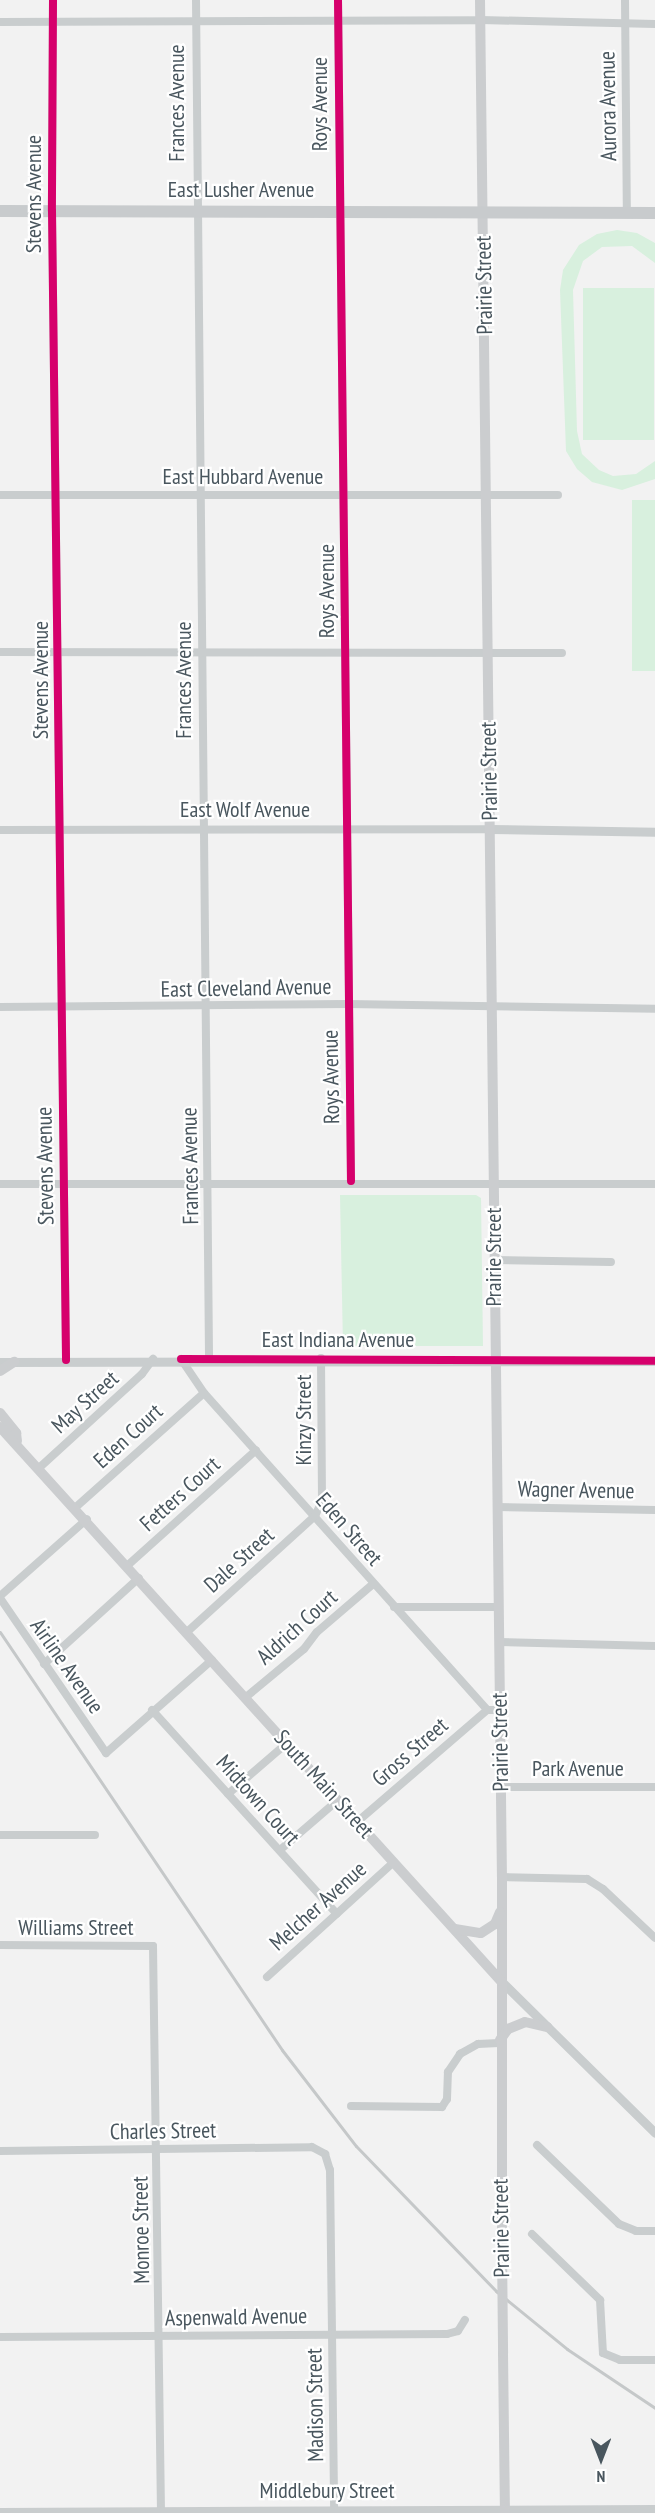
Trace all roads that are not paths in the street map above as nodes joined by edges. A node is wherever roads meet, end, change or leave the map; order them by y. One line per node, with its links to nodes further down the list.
1 (52, 0): 10 (street, Stevens Avenue)
2 (196, 0): 6 (street, Frances Avenue)
3 (338, 0): 8 (street, Roys Avenue)
4 (480, 0): 7 (main road, Prairie Street)
5 (625, 0): 11 (street, Aurora Avenue)
6 (196, 20): 8 (street); 10 (street); 16 (street, Frances Avenue)
7 (480, 20): 8 (street); 11 (street); 14 (main road, Prairie Street)
8 (338, 21): 13 (street, Roys Avenue)
9 (0, 22): 10 (street)
10 (53, 22): 15 (street, Stevens Avenue)
11 (625, 24): 12 (street); 18 (street, Aurora Avenue)
12 (655, 24)
13 (338, 210): 14 (main road, East Lusher Avenue); 16 (main road, East Lusher Avenue); 21 (street, Roys Avenue)
14 (483, 210): 18 (main road, East Lusher Avenue); 22 (main road, Prairie Street)
15 (51, 211): 16 (main road, East Lusher Avenue); 17 (main road, East Lusher Avenue); 24 (street, Stevens Avenue)
16 (195, 211): 20 (street, Frances Avenue)
17 (0, 212)
18 (627, 212): 19 (main road, East Lusher Avenue)
19 (655, 213)
20 (200, 494): 21 (street, East Hubbard Avenue); 24 (street, East Hubbard Avenue); 28 (street, Frances Avenue)
21 (344, 494): 22 (street, East Hubbard Avenue); 29 (street, Roys Avenue)
22 (486, 494): 25 (street, East Hubbard Avenue); 27 (main road, Prairie Street)
23 (0, 495): 24 (street, East Hubbard Avenue)
24 (57, 495): 31 (street, Stevens Avenue)
25 (558, 495)
26 (0, 652): 31 (street)
27 (487, 652): 29 (street); 30 (street); 35 (main road, Prairie Street)
28 (201, 653): 29 (street); 31 (street); 32 (street, Frances Avenue)
29 (345, 653): 33 (street, Roys Avenue)
30 (562, 653)
31 (58, 654): 34 (street, Stevens Avenue)
32 (202, 827): 33 (street, East Wolf Avenue); 34 (street, East Wolf Avenue); 40 (street, Frances Avenue)
33 (346, 827): 35 (street, East Wolf Avenue); 38 (street, Roys Avenue)
34 (60, 829): 36 (street, East Wolf Avenue); 39 (street, Stevens Avenue)
35 (490, 829): 37 (street); 41 (main road, Prairie Street)
36 (0, 830)
37 (655, 832)
38 (347, 1004): 40 (street, East Cleveland Avenue); 41 (street, East Cleveland Avenue); 44 (street, Roys Avenue)
39 (60, 1006): 40 (street, East Cleveland Avenue); 42 (street, East Cleveland Avenue); 47 (street, Stevens Avenue)
40 (207, 1006): 46 (street, Frances Avenue)
41 (492, 1006): 43 (street, East Cleveland Avenue); 45 (main road, Prairie Street)
42 (0, 1007)
43 (655, 1009)
44 (351, 1181): 45 (street); 46 (street)
45 (494, 1181): 49 (street); 50 (main road, Prairie Street)
46 (208, 1182): 47 (street); 56 (street, Frances Avenue)
47 (64, 1183): 48 (street); 57 (street, Stevens Avenue)
48 (0, 1184)
49 (655, 1184)
50 (495, 1260): 51 (street); 53 (main road, Prairie Street)
51 (611, 1262)
52 (321, 1358): 53 (street, East Indiana Avenue); 56 (street, East Indiana Avenue); 71 (street, Kinzy Street)
53 (495, 1358): 58 (street, East Indiana Avenue); 69 (main road, Prairie Street)
54 (153, 1359): 55 (street, East Indiana Avenue); 57 (street, East Indiana Avenue); 67 (street, May Street)
55 (180, 1359): 56 (street, East Indiana Avenue); 62 (street, Eden Street)
56 (209, 1359)
57 (66, 1360): 60 (street, East Indiana Avenue)
58 (655, 1360)
59 (0, 1362): 60 (street, East Indiana Avenue)
60 (15, 1362): 61 (main road)
61 (0, 1371)
62 (204, 1393): 66 (street, Eden Street); 68 (street, Eden Court)
63 (0, 1413): 65 (main road)
64 (0, 1427): 65 (main road, South Main Street)
65 (18, 1444): 67 (main road, South Main Street)
66 (256, 1450): 71 (street, Eden Street); 73 (street, Fetters Court)
67 (39, 1468): 68 (main road, South Main Street)
68 (76, 1507): 72 (main road, South Main Street)
69 (497, 1507): 70 (street, Wagner Avenue); 78 (main road, Prairie Street)
70 (655, 1510)
71 (315, 1516): 75 (street, Eden Street); 79 (street, Dale Street)
72 (87, 1519): 73 (main road, South Main Street); 76 (street)
73 (128, 1565): 74 (main road, South Main Street)
74 (139, 1578): 79 (main road, South Main Street); 83 (street)
75 (372, 1584): 77 (street, Eden Street); 84 (street, Aldrich Court)
76 (0, 1597): 83 (street, Airline Avenue)
77 (394, 1607): 78 (street); 86 (street, Eden Street)
78 (499, 1607): 80 (main road, Prairie Street)
79 (187, 1632): 82 (main road, South Main Street)
80 (499, 1642): 81 (street); 87 (main road, Prairie Street)
81 (655, 1646)
82 (212, 1659): 84 (main road, South Main Street); 85 (street)
83 (44, 1664): 85 (street, Airline Avenue)
84 (246, 1697): 88 (main road, South Main Street)
85 (152, 1710): 91 (street, Midtown Court)
86 (487, 1710): 87 (street); 93 (street, Gross Street)
87 (500, 1710): 89 (main road, Prairie Street)
88 (287, 1743): 91 (street); 92 (main road, South Main Street)
89 (501, 1787): 90 (street, Park Avenue); 98 (main road, Prairie Street)
90 (655, 1787)
91 (228, 1794): 96 (street, Midtown Court)
92 (338, 1800): 93 (main road, South Main Street); 96 (street)
93 (357, 1822): 97 (main road, South Main Street)
94 (0, 1835): 95 (street)
95 (95, 1835)
96 (280, 1850): 100 (street, Midtown Court)
97 (394, 1862): 100 (street, Melcher Avenue); 101 (main road, South Main Street)
98 (502, 1877): 99 (main road, Prairie Street); 102 (street)
99 (501, 1909): 101 (main road); 106 (main road, Prairie Street)
100 (337, 1914): 105 (street, Melcher Avenue)
101 (452, 1928): 106 (main road, South Main Street)
102 (655, 1938)
103 (0, 1946): 104 (street, Williams Street)
104 (153, 1946): 112 (street, Monroe Street)
105 (267, 1977)
106 (501, 1982): 107 (street, South Main Street); 108 (main road, Prairie Street)
107 (547, 2027): 108 (main road); 110 (street, South Main Street)
108 (500, 2042): 109 (street); 126 (main road, Prairie Street, bridge)
109 (351, 2106)
110 (655, 2133)
111 (537, 2145): 115 (street)
112 (158, 2150): 113 (street, Charles Street); 114 (street, Charles Street); 119 (street, Monroe Street)
113 (0, 2151)
114 (325, 2154): 118 (street, Madison Street)
115 (655, 2231)
116 (532, 2234): 121 (street)
117 (465, 2320): 118 (street, Aspenwald Avenue)
118 (332, 2334): 119 (street, Aspenwald Avenue); 125 (street, Madison Street)
119 (161, 2336): 120 (street, Aspenwald Avenue); 124 (street, Monroe Street)
120 (0, 2337)
121 (655, 2360)
122 (655, 2509): 126 (street, Middlebury Street)
123 (0, 2512): 124 (street, Middlebury Street)
124 (161, 2512): 125 (street, Middlebury Street)
125 (334, 2512): 126 (street, Middlebury Street)
126 (506, 2512)

